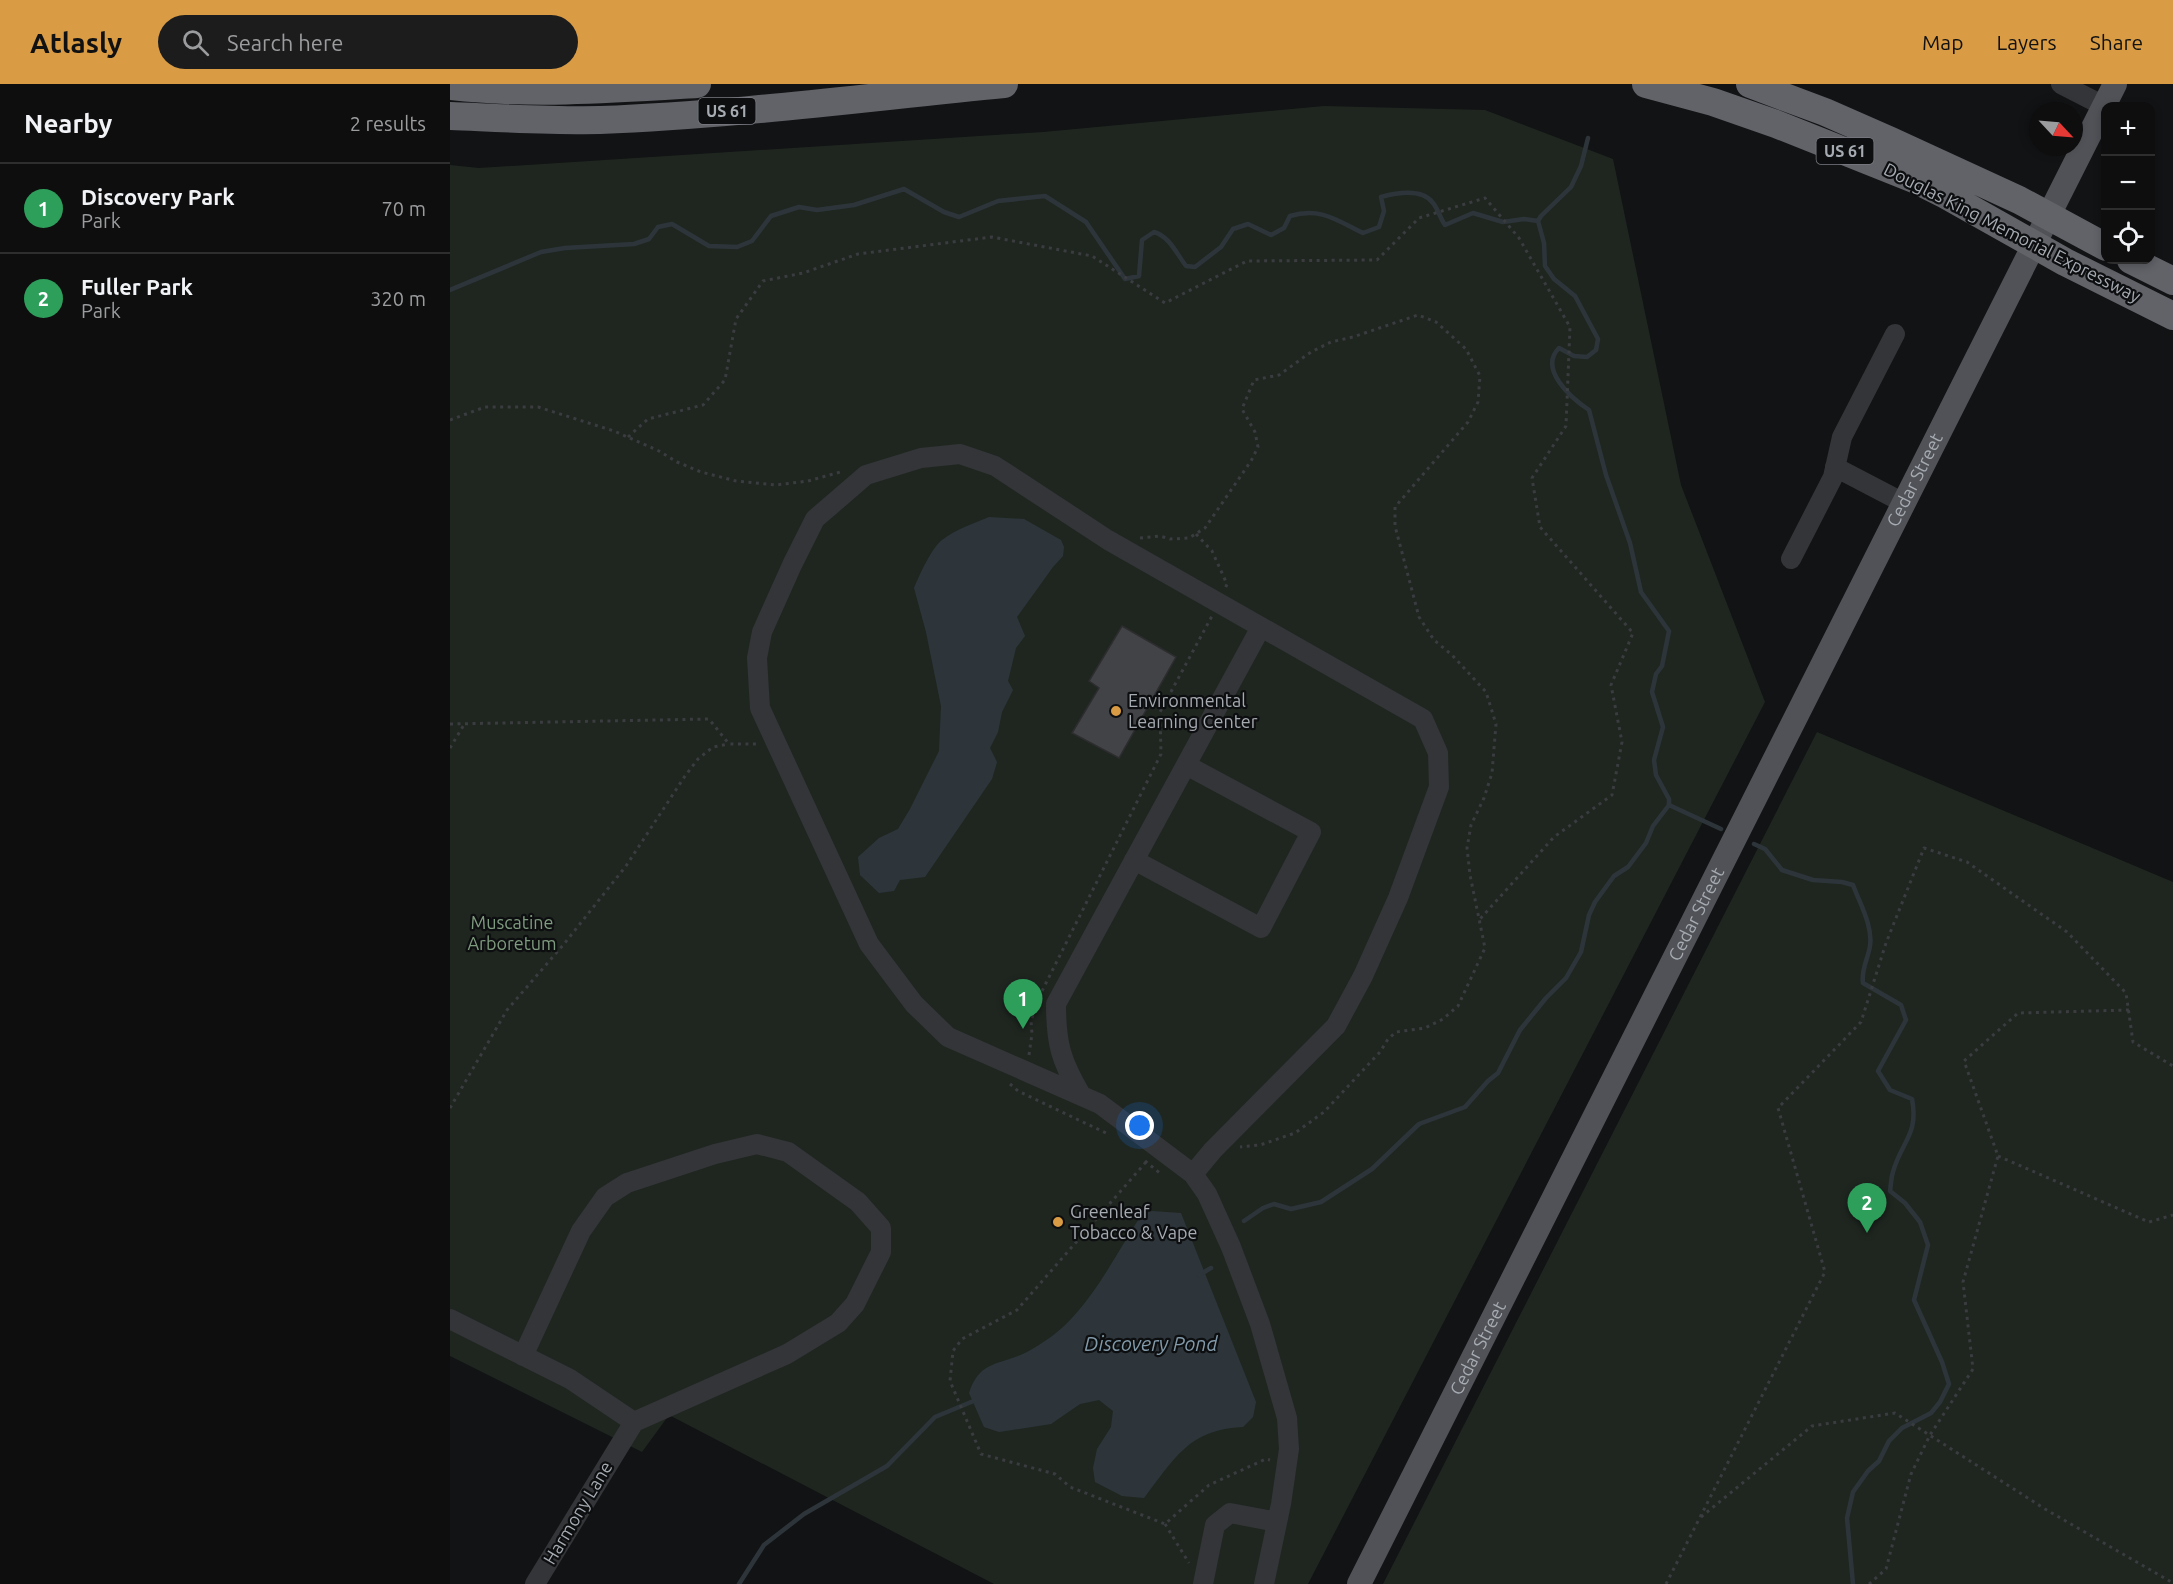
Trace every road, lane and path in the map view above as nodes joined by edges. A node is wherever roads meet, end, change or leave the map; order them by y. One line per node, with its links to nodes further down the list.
1 (697, 84): 8 (highway, US 61)
2 (1004, 84): 12 (highway, US 61)
3 (1646, 84): 14 (highway, Douglas King Memorial Expressway / US 61)
4 (1750, 84): 13 (highway, Douglas King Memorial Expressway / US 61)
5 (2061, 84): 10 (street)
6 (2115, 84): 9 (main road, Cedar Street)
7 (450, 86): 8 (highway, US 61)
8 (497, 86)
9 (2106, 102)
10 (2101, 104)
11 (2101, 112): 13 (main road, Cedar Street)
12 (450, 116)
13 (2047, 216): 14 (main road, Cedar Street); 15 (highway, Douglas King Memorial Expressway / US 61)
14 (2033, 243): 18 (highway, Douglas King Memorial Expressway / US 61); 24 (main road, Cedar Street)
15 (2101, 244)
16 (2139, 264): 17 (highway, Douglas King Memorial Expressway)
17 (2173, 281)
18 (2173, 316)
19 (1895, 334): 22 (street)
20 (450, 420): 21 (path)
21 (628, 437): 23 (path); 35 (path)
22 (1835, 467): 24 (street); 27 (street)
23 (851, 468)
24 (1904, 503): 60 (main road, Cedar Street)
25 (1196, 534): 26 (path); 28 (path); 35 (path)
26 (1132, 538)
27 (1791, 559)
28 (1219, 604): 29 (street); 38 (path); 38 (street)
29 (1261, 627): 33 (street); 42 (street)
30 (465, 723): 32 (path)
31 (729, 744): 41 (path)
32 (450, 748)
33 (1186, 765): 34 (street); 34 (street)
34 (1134, 860): 40 (street)
35 (1480, 919): 42 (path)
36 (2129, 1010): 37 (path); 43 (path); 52 (path)
37 (2173, 1066)
38 (1024, 1071): 39 (path); 40 (street)
39 (1018, 1091)
40 (1081, 1095): 45 (street)
41 (450, 1108)
42 (1213, 1150): 45 (street)
43 (1998, 1156): 46 (path); 50 (path)
44 (1146, 1162): 54 (path)
45 (1193, 1174): 53 (street)
46 (2173, 1215)
47 (450, 1319): 48 (street)
48 (523, 1356): 49 (street); 49 (street)
49 (634, 1422): 57 (street, Harmony Lane)
50 (1930, 1435): 52 (path); 56 (path); 62 (path)
51 (1273, 1460): 54 (path)
52 (1700, 1518): 61 (path)
53 (1277, 1522): 58 (street); 59 (street)
54 (1165, 1524): 55 (path)
55 (1190, 1564)
56 (2173, 1582)
57 (535, 1584)
58 (1203, 1584)
59 (1264, 1584)
60 (1359, 1584)
61 (1666, 1584)
62 (1869, 1584)

